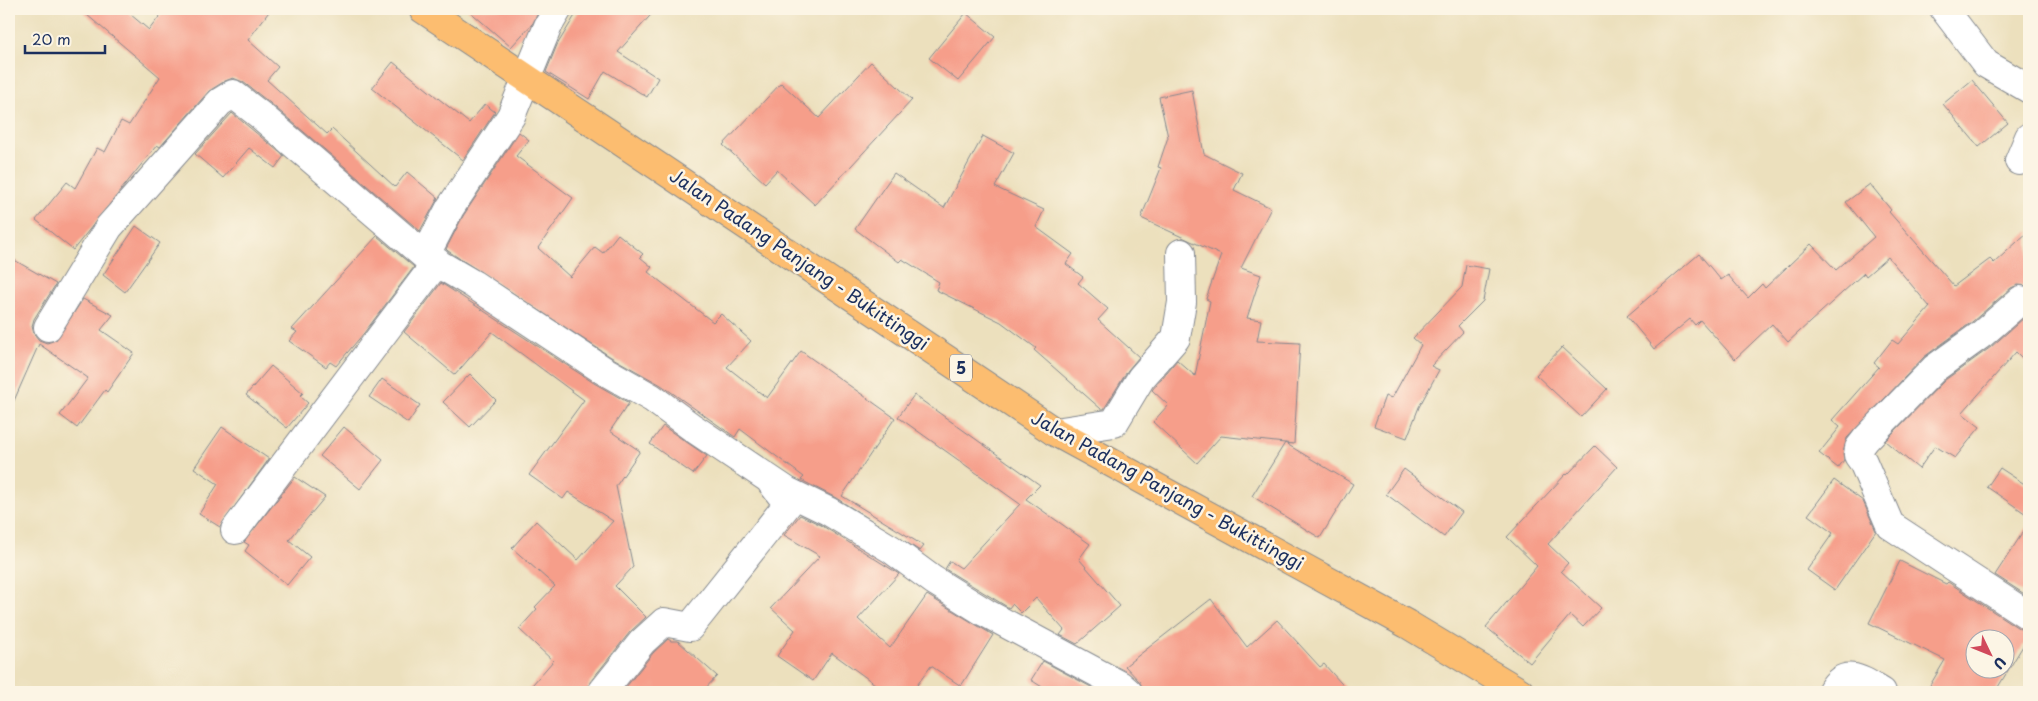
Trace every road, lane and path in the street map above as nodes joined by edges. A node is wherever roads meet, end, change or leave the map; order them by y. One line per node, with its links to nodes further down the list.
1 (423, 9): 4 (highway, Jalan Padang Panjang - Bukittinggi / 5)
2 (558, 9): 4 (street)
3 (1944, 9): 5 (street)
4 (526, 79): 7 (street); 10 (highway, Jalan Padang Panjang - Bukittinggi / 5)
5 (2029, 89)
6 (1181, 253): 10 (street)
7 (431, 259): 9 (street); 11 (street); 12 (street)
8 (2029, 302): 13 (street)
9 (48, 327)
10 (1055, 432): 16 (highway, Jalan Padang Panjang - Bukittinggi / 5)
11 (767, 477): 14 (street); 15 (street)
12 (235, 530)
13 (2029, 616)
14 (602, 692)
15 (1128, 692)
16 (1520, 692)
17 (1831, 692): 18 (street)
18 (1882, 692)

